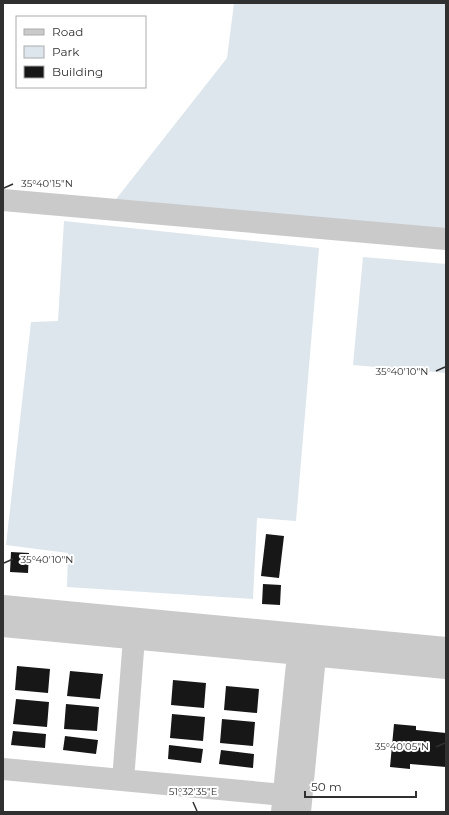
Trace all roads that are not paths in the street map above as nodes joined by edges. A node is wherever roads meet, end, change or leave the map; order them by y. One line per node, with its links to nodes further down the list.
1 (3, 200): 2 (street)
2 (446, 239)
3 (3, 606): 5 (street)
4 (3, 626): 6 (street)
5 (308, 635): 7 (street); 8 (street)
6 (134, 638): 8 (street); 11 (street)
7 (446, 648)
8 (306, 655): 9 (street); 12 (street); 13 (street)
9 (446, 668)
10 (3, 769): 11 (street)
11 (123, 780): 12 (street)
12 (283, 804)
13 (300, 812)

